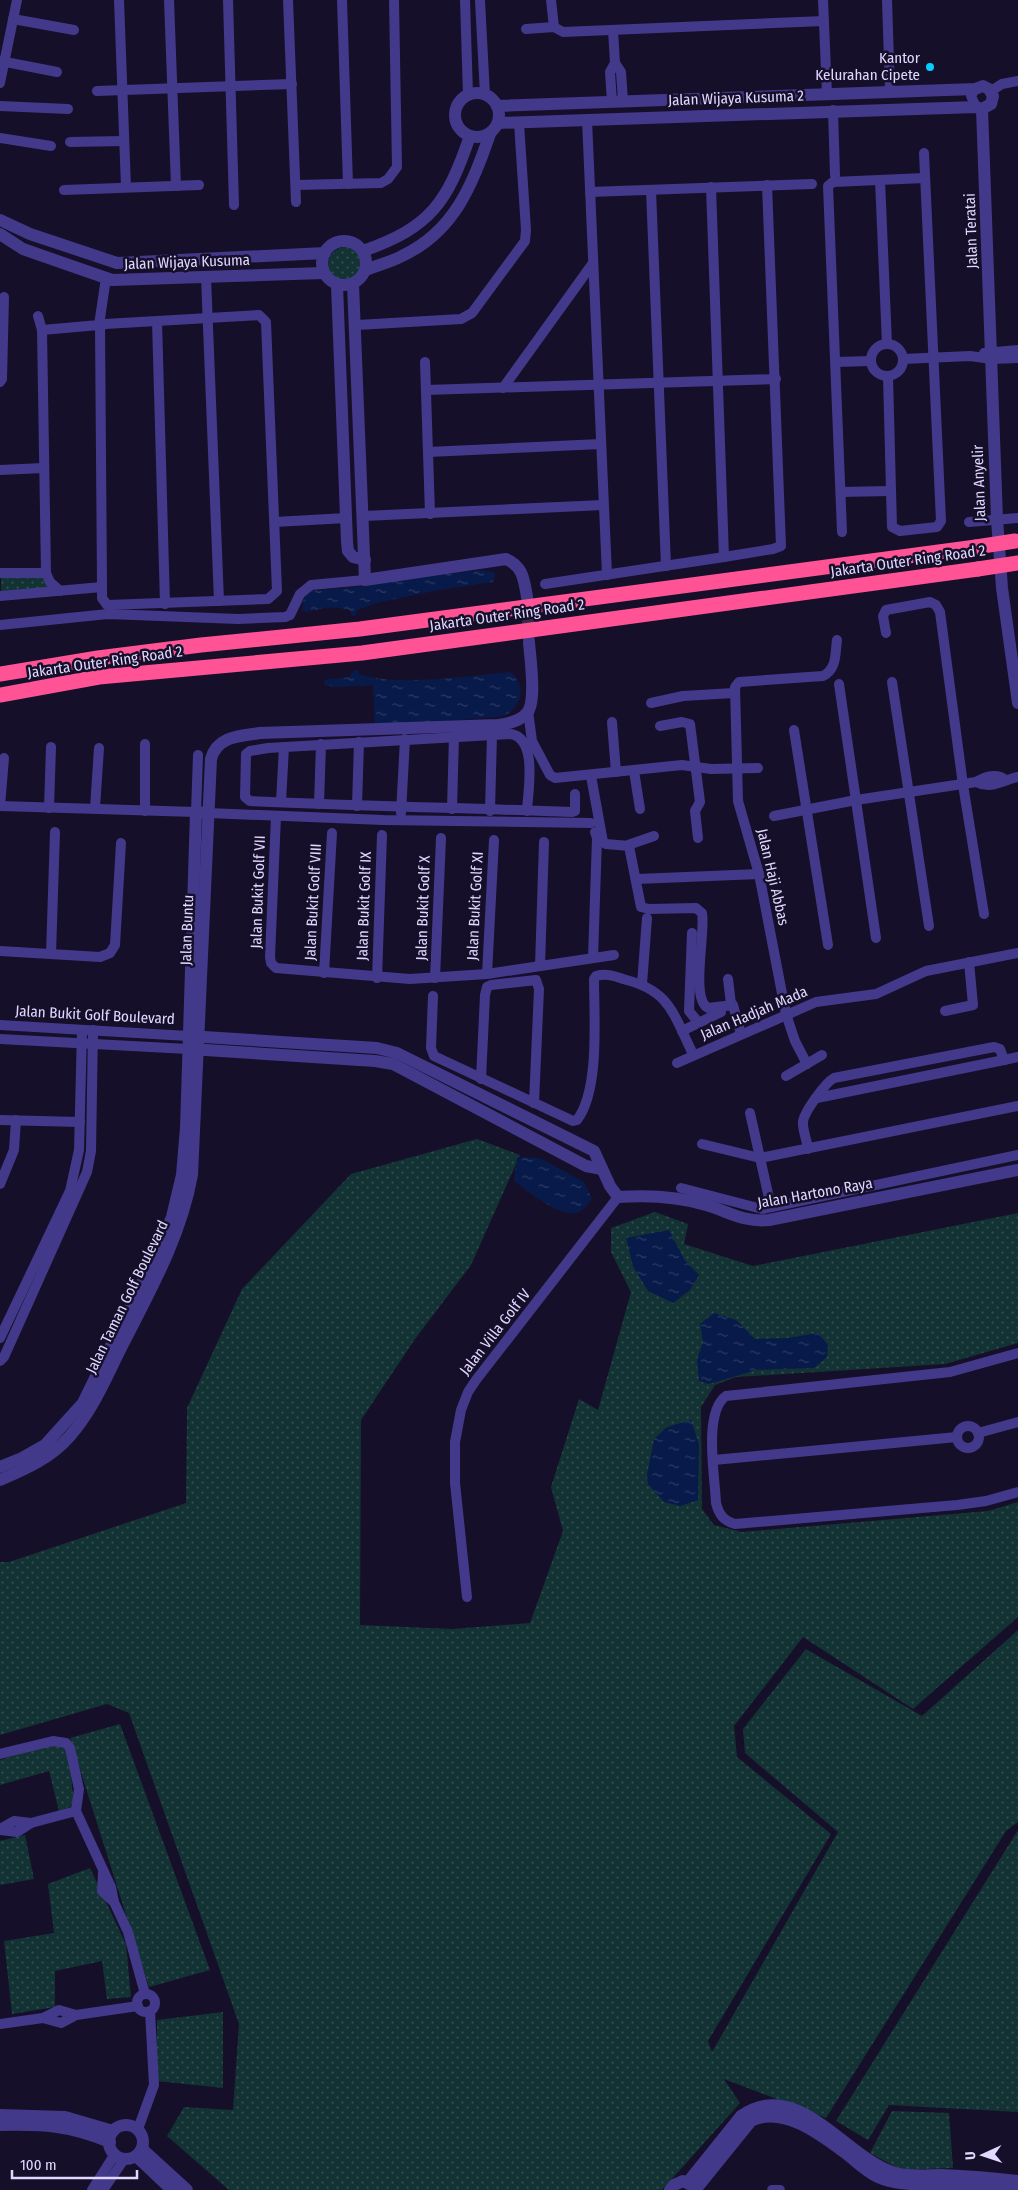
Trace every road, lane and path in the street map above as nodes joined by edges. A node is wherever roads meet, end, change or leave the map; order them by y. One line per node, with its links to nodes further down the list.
1 (17, 0): 13 (street)
2 (119, 0): 27 (street)
3 (169, 0): 25 (street)
4 (228, 0): 24 (street)
5 (288, 0): 23 (street)
6 (342, 0): 53 (street)
7 (394, 0): 53 (street)
8 (465, 0): 33 (street)
9 (480, 0): 31 (street)
10 (551, 0): 15 (street)
11 (824, 0): 14 (street)
12 (887, 0): 29 (street)
13 (13, 19): 17 (street); 19 (street)
14 (824, 22): 18 (street); 32 (street)
15 (554, 27): 16 (street); 18 (street)
16 (526, 29)
17 (74, 30)
18 (613, 30): 34 (street)
19 (2, 62): 20 (street); 22 (street)
20 (57, 72)
21 (1018, 81): 30 (street)
22 (0, 83)
23 (292, 84): 24 (street); 56 (street)
24 (231, 86): 25 (street); 65 (street)
25 (173, 88): 27 (street); 58 (street)
26 (975, 89): 29 (street, Jalan Wijaya Kusuma 2); 30 (street, Jalan Wijaya Kusuma 2); 38 (street)
27 (122, 90): 28 (street); 47 (street)
28 (97, 91)
29 (890, 91): 32 (street, Jalan Wijaya Kusuma 2)
30 (991, 91): 38 (street)
31 (485, 94): 33 (street); 36 (street)
32 (827, 94): 34 (street, Jalan Wijaya Kusuma 2)
33 (468, 95): 44 (street)
34 (618, 102): 36 (street, Jalan Wijaya Kusuma 2)
35 (0, 106): 37 (street)
36 (497, 106): 41 (street)
37 (68, 108)
38 (979, 108): 39 (street, Jalan Wijaya Kusuma 2); 89 (street, Jalan Teratai)
39 (833, 110): 40 (street, Jalan Wijaya Kusuma 2); 50 (street)
40 (587, 120): 42 (street, Jalan Wijaya Kusuma 2); 63 (street)
41 (498, 123): 42 (street, Jalan Wijaya Kusuma 2); 43 (street)
42 (519, 123): 85 (street)
43 (490, 134): 44 (street); 73 (street)
44 (470, 136): 68 (street)
45 (0, 138): 48 (street)
46 (70, 142): 47 (street)
47 (124, 142): 59 (street)
48 (51, 146)
49 (924, 153): 51 (street)
50 (835, 175)
51 (926, 178): 52 (street); 90 (street)
52 (880, 180): 87 (street); 95 (street)
53 (348, 184): 56 (street)
54 (812, 184): 57 (street)
55 (199, 185): 58 (street)
56 (296, 185): 64 (street)
57 (766, 185): 60 (street); 97 (street)
58 (176, 186): 59 (street)
59 (126, 187): 61 (street)
60 (711, 187): 62 (street); 98 (street)
61 (64, 190)
62 (651, 190): 63 (street); 100 (street)
63 (590, 192): 72 (street)
64 (296, 202)
65 (234, 205)
66 (0, 220): 71 (street, Jalan Wijaya Kusuma)
67 (0, 234): 75 (street, Jalan Wijaya Kusuma)
68 (363, 251): 69 (street); 73 (street)
69 (325, 253): 70 (street, Jalan Wijaya Kusuma); 74 (street)
70 (179, 261): 71 (street, Jalan Wijaya Kusuma); 78 (street)
71 (163, 262): 77 (street)
72 (593, 263): 101 (street); 102 (street)
73 (366, 270): 79 (street)
74 (324, 273): 76 (street, Jalan Wijaya Kusuma); 80 (street)
75 (106, 278): 77 (street, Jalan Wijaya Kusuma); 86 (street)
76 (206, 278): 78 (street, Jalan Wijaya Kusuma); 83 (street)
77 (163, 279): 78 (street, Jalan Wijaya Kusuma)
78 (179, 279)
79 (353, 284): 80 (street); 85 (street)
80 (337, 285): 113 (street)
81 (4, 297): 99 (street)
82 (38, 316): 86 (street)
83 (208, 318): 84 (street); 116 (street); 133 (street)
84 (157, 321): 129 (street); 134 (street)
85 (356, 325): 112 (street)
86 (42, 330): 106 (street)
87 (886, 344): 92 (street); 93 (street)
88 (1018, 350): 89 (street)
89 (991, 355): 90 (street); 91 (street); 115 (street, Jalan Anyelir)
90 (934, 357): 92 (street); 108 (street)
91 (1018, 358)
92 (903, 359): 96 (street)
93 (870, 361): 95 (street); 96 (street)
94 (425, 362): 103 (street)
95 (836, 362): 109 (street)
96 (888, 376): 108 (street)
97 (776, 379): 98 (street); 120 (street)
98 (718, 381): 100 (street); 120 (street)
99 (0, 382)
100 (659, 383): 101 (street); 123 (street)
101 (598, 385): 102 (street); 104 (street)
102 (503, 388): 103 (street)
103 (426, 390): 105 (street)
104 (601, 444): 105 (street); 110 (street)
105 (428, 452): 111 (street)
106 (43, 468): 107 (street); 125 (street)
107 (0, 470)
108 (890, 491): 109 (street)
109 (841, 492): 118 (street)
110 (603, 505): 111 (street); 126 (street)
111 (430, 514): 112 (street)
112 (364, 516): 121 (street)
113 (346, 518): 116 (street); 121 (street)
114 (1018, 518): 115 (street)
115 (996, 519): 117 (street); 145 (street, Jalan Anyelir)
116 (275, 522): 133 (street)
117 (969, 522)
118 (842, 532)
119 (1017, 541): 139 (highway, Jakarta Outer Ring Road 2, bridge)
120 (724, 558): 123 (street)
121 (365, 560): 127 (street)
122 (1018, 563): 143 (highway, Jakarta Outer Ring Road 2, bridge)
123 (666, 566): 126 (street)
124 (0, 573): 125 (street)
125 (46, 573): 130 (street)
126 (606, 575): 128 (street)
127 (365, 580): 132 (street); 135 (street)
128 (545, 584)
129 (102, 587): 130 (street); 134 (street)
130 (60, 591): 131 (street)
131 (0, 596)
132 (527, 597)
133 (219, 601): 134 (street)
134 (165, 604)
135 (0, 625)
136 (886, 633): 168 (street)
137 (837, 640): 142 (street)
138 (529, 642): 146 (street)
139 (0, 674)
140 (892, 682): 169 (street)
141 (840, 684): 171 (street)
142 (734, 694): 144 (street); 163 (street, Jalan Haji Abbas)
143 (0, 695)
144 (651, 703)
145 (1018, 703)
146 (528, 711): 166 (street); 185 (street, Jalan Buntu)
147 (612, 722): 165 (street)
148 (660, 726): 161 (street)
149 (794, 730): 179 (street)
150 (492, 734): 151 (street); 183 (street); 184 (street)
151 (454, 736): 152 (street); 180 (street)
152 (405, 739): 153 (street); 178 (street)
153 (359, 742): 155 (street); 175 (street)
154 (145, 744): 182 (street)
155 (320, 744): 157 (street); 173 (street)
156 (51, 747): 176 (street)
157 (284, 747): 172 (street); 172 (street)
158 (98, 748): 177 (street)
159 (198, 754): 185 (street, Jalan Buntu)
160 (4, 758): 174 (street)
161 (694, 765): 163 (street); 164 (street); 194 (street)
162 (758, 768): 163 (street)
163 (736, 769): 199 (street, Jalan Haji Abbas)
164 (634, 771): 165 (street); 181 (street)
165 (616, 772): 166 (street)
166 (591, 776): 198 (street)
167 (1018, 778): 168 (street)
168 (963, 785): 169 (street); 201 (street)
169 (908, 792): 171 (street); 203 (street)
170 (575, 794): 184 (street)
171 (856, 800): 179 (street); 205 (street)
172 (281, 802): 173 (street)
173 (319, 804): 175 (street)
174 (0, 806): 176 (street)
175 (357, 806): 178 (street)
176 (49, 808): 177 (street)
177 (95, 808): 182 (street)
178 (402, 808): 180 (street); 188 (street)
179 (808, 808): 187 (street); 206 (street)
180 (452, 809): 183 (street)
181 (640, 809)
182 (145, 811): 185 (street)
183 (490, 811): 184 (street)
184 (527, 811)
185 (202, 812): 186 (street); 233 (street, Jalan Buntu)
186 (276, 816): 188 (street); 214 (street, Jalan Bukit Golf VII)
187 (774, 816)
188 (401, 820): 211 (street)
189 (55, 832): 209 (street)
190 (332, 833): 214 (street, Jalan Bukit Golf VIII)
191 (382, 835): 216 (street, Jalan Bukit Golf IX)
192 (654, 836): 198 (street)
193 (441, 838): 217 (street, Jalan Bukit Golf X)
194 (698, 838)
195 (494, 840): 215 (street, Jalan Bukit Golf XI)
196 (544, 842): 213 (street)
197 (121, 843): 209 (street)
198 (628, 845): 200 (street)
199 (759, 874): 200 (street); 226 (street, Jalan Haji Abbas)
200 (637, 879): 221 (street)
201 (984, 914)
202 (647, 918): 219 (street)
203 (929, 926)
204 (692, 933): 223 (street)
205 (876, 938)
206 (828, 945)
207 (0, 951): 209 (street)
208 (1018, 952): 212 (street, Jalan Hadjah Mada)
209 (51, 954)
210 (614, 955): 211 (street)
211 (592, 958): 213 (street)
212 (969, 962): 224 (street); 226 (street, Jalan Hadjah Mada)
213 (540, 966): 215 (street)
214 (324, 973): 216 (street)
215 (487, 974): 217 (street)
216 (377, 978): 217 (street)
217 (436, 978)
218 (728, 979): 221 (street)
219 (642, 984): 222 (street); 253 (street)
220 (433, 996): 245 (street)
221 (731, 1004): 232 (street)
222 (672, 1010): 223 (street); 231 (street)
223 (689, 1011): 227 (street)
224 (945, 1011)
225 (722, 1012): 227 (street)
226 (786, 1014): 232 (street, Jalan Hadjah Mada); 243 (street, Jalan Haji Abbas)
227 (698, 1022): 231 (street)
228 (0, 1025): 229 (street, Jalan Bukit Golf Boulevard)
229 (82, 1030): 230 (street, Jalan Bukit Golf Boulevard); 235 (street)
230 (94, 1030): 233 (street, Jalan Bukit Golf Boulevard); 236 (street)
231 (682, 1031): 238 (street)
232 (741, 1034): 242 (street, Jalan Hadjah Mada)
233 (194, 1036): 237 (street, Jalan Buntu); 247 (street)
234 (0, 1039): 235 (street, Jalan Bukit Golf Boulevard)
235 (82, 1043): 236 (street, Jalan Bukit Golf Boulevard); 246 (street)
236 (93, 1046): 237 (street, Jalan Bukit Golf Boulevard); 248 (street)
237 (193, 1049): 252 (street); 277 (street, Jalan Taman Golf Boulevard); 278 (street, Jalan Taman Golf Boulevard)
238 (691, 1050)
239 (822, 1055): 243 (street)
240 (1018, 1057): 241 (street)
241 (1004, 1060): 249 (street); 249 (street)
242 (677, 1063)
243 (807, 1064): 244 (street)
244 (786, 1076)
245 (481, 1079): 250 (street); 250 (street)
246 (80, 1095): 248 (street); 258 (street)
247 (481, 1095): 252 (street); 259 (street)
248 (92, 1096): 255 (street)
249 (817, 1098): 261 (street)
250 (534, 1103): 253 (street)
251 (1018, 1106): 261 (street)
252 (474, 1108): 264 (street)
253 (555, 1112): 259 (street)
254 (750, 1113): 263 (street)
255 (92, 1118): 258 (street); 272 (street)
256 (0, 1120): 257 (street)
257 (16, 1120): 258 (street); 266 (street)
258 (80, 1120): 270 (street)
259 (548, 1127): 264 (street)
260 (702, 1144): 263 (street)
261 (808, 1149): 263 (street)
262 (1018, 1155): 269 (street)
263 (760, 1158): 269 (street)
264 (602, 1169): 268 (street)
265 (1018, 1170): 268 (street, Jalan Hartono Raya)
266 (0, 1184)
267 (681, 1188): 269 (street)
268 (618, 1198): 280 (street, Jalan Villa Golf IV)
269 (771, 1207)
270 (0, 1338)
271 (1018, 1353): 276 (street)
272 (0, 1361)
273 (1018, 1422): 274 (street)
274 (978, 1433): 275 (street); 275 (street)
275 (957, 1437): 276 (street)
276 (714, 1460): 279 (street)
277 (0, 1468)
278 (0, 1480)
279 (1018, 1492)
280 (466, 1597)
281 (0, 1754): 282 (street)
282 (76, 1811): 283 (street); 284 (street)
283 (0, 1829)
284 (145, 1994): 285 (street); 286 (street)
285 (138, 2006): 286 (street); 287 (street)
286 (150, 2011): 290 (street)
287 (0, 2024)
288 (0, 2115): 291 (street)
289 (0, 2124): 291 (street)
290 (138, 2129): 291 (street); 292 (street)
291 (112, 2136): 292 (street)
292 (129, 2155): 295 (street); 296 (street); 297 (street); 298 (street)
293 (1018, 2181): 294 (street)
294 (693, 2187): 299 (street); 302 (street)
295 (92, 2190)
296 (103, 2190)
297 (172, 2190)
298 (186, 2190)
299 (670, 2190)
300 (772, 2190): 301 (street)
301 (780, 2190)
302 (1018, 2190)

